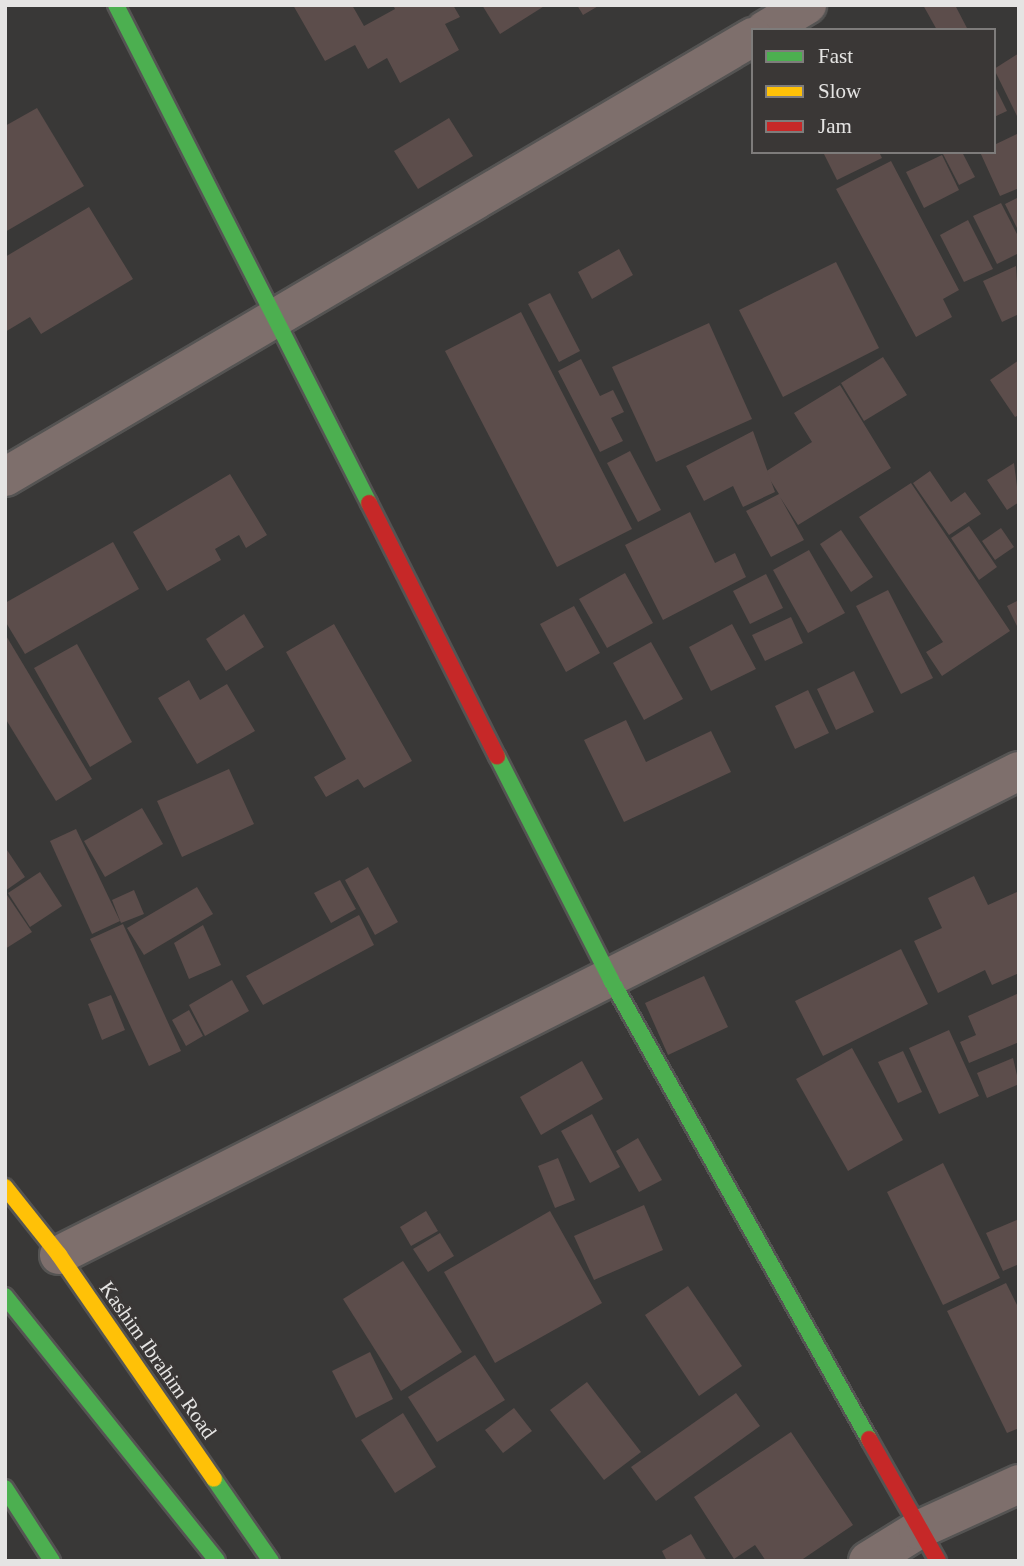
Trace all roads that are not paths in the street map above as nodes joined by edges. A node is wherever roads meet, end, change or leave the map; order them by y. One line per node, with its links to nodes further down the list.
1 (116, 5): 5 (main road)
2 (807, 5): 3 (street)
3 (768, 28)
4 (751, 38): 5 (street)
5 (276, 316): 6 (street); 8 (main road)
6 (5, 477)
7 (1019, 771): 8 (street)
8 (611, 980): 10 (street); 14 (main road)
9 (5, 1187): 10 (main road, Kashim Ibrahim Road)
10 (60, 1255): 17 (main road, Kashim Ibrahim Road)
11 (5, 1296): 16 (main road)
12 (1019, 1485): 14 (street)
13 (5, 1489): 15 (main road)
14 (928, 1546): 18 (street)
15 (52, 1561)
16 (217, 1561)
17 (271, 1561)
18 (868, 1561)

